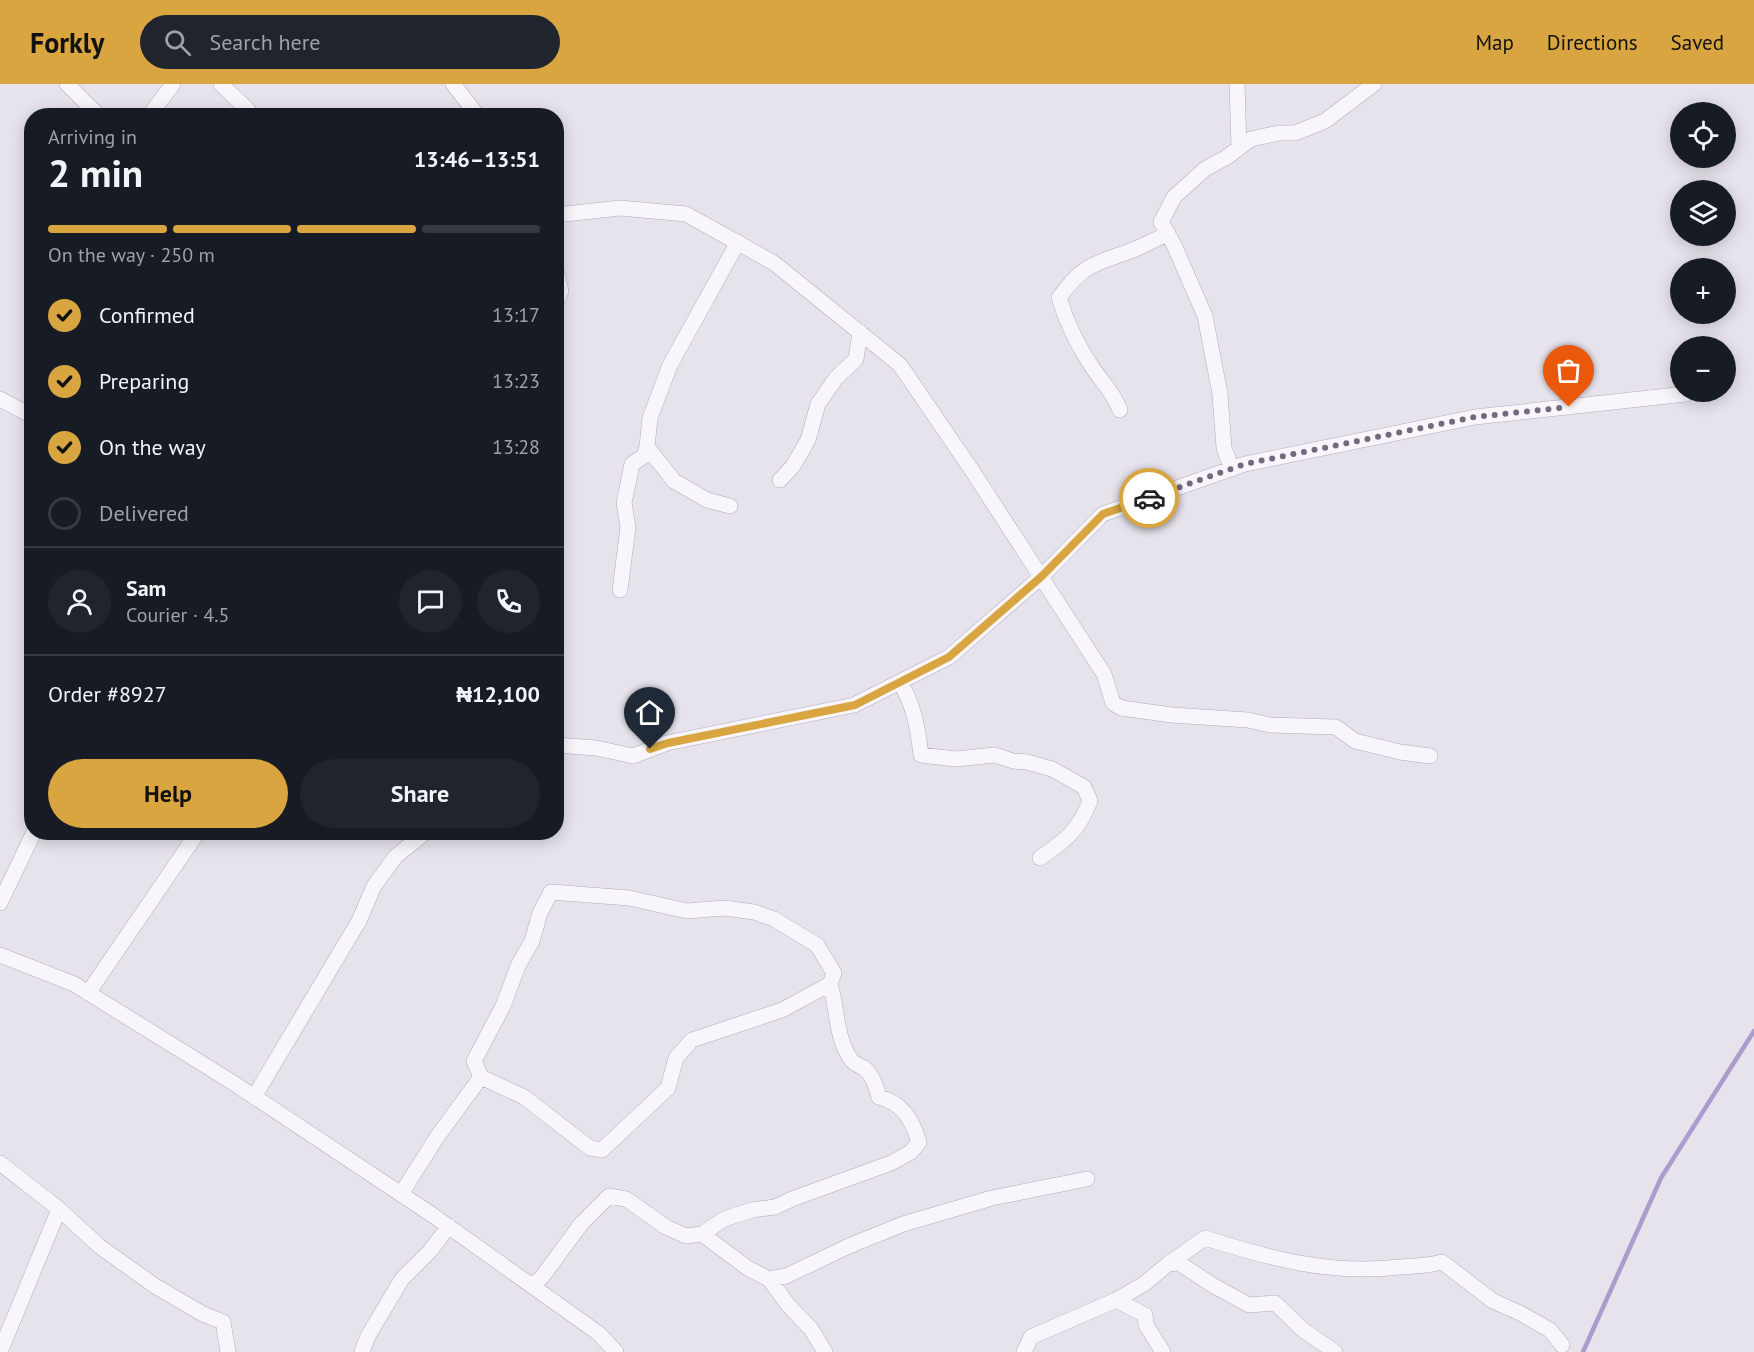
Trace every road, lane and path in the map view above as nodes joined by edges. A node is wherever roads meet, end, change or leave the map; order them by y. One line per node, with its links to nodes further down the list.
1 (67, 84): 7 (street)
2 (173, 84): 8 (street)
3 (221, 84): 9 (street)
4 (453, 84): 10 (street)
5 (1237, 84): 11 (street)
6 (1374, 84): 11 (street)
7 (91, 108)
8 (155, 108)
9 (246, 108)
10 (472, 108)
11 (1239, 148): 13 (street)
12 (564, 214): 14 (street)
13 (1168, 233): 18 (street); 21 (street)
14 (738, 242): 15 (street); 20 (street)
15 (860, 332): 22 (street); 24 (street)
16 (1670, 396): 21 (street)
17 (0, 399): 19 (street)
18 (1120, 410)
19 (24, 412)
20 (647, 447): 23 (street); 25 (street)
21 (1232, 469): 24 (street)
22 (780, 480)
23 (730, 507)
24 (1042, 576): 26 (street); 28 (street)
25 (620, 590)
26 (900, 682): 27 (street); 32 (street)
27 (564, 746)
28 (1430, 756)
29 (30, 840): 33 (street)
30 (193, 840): 36 (street)
31 (416, 840): 38 (street)
32 (1040, 858)
33 (0, 903)
34 (0, 955): 36 (street)
35 (830, 984): 37 (street); 37 (street); 44 (street)
36 (88, 993): 38 (street)
37 (481, 1077): 41 (street)
38 (254, 1097): 41 (street)
39 (0, 1163): 42 (street)
40 (1087, 1179): 46 (street)
41 (401, 1194): 43 (street)
42 (59, 1209): 50 (street); 51 (street)
43 (449, 1226): 47 (street); 52 (street)
44 (702, 1233): 46 (street); 47 (street)
45 (1168, 1264): 48 (street); 49 (street); 57 (street)
46 (769, 1279): 54 (street)
47 (532, 1286): 53 (street)
48 (1116, 1300): 55 (street); 56 (street)
49 (1562, 1345)
50 (0, 1352)
51 (228, 1352)
52 (362, 1352)
53 (616, 1352)
54 (825, 1352)
55 (1024, 1352)
56 (1163, 1352)
57 (1335, 1352)

